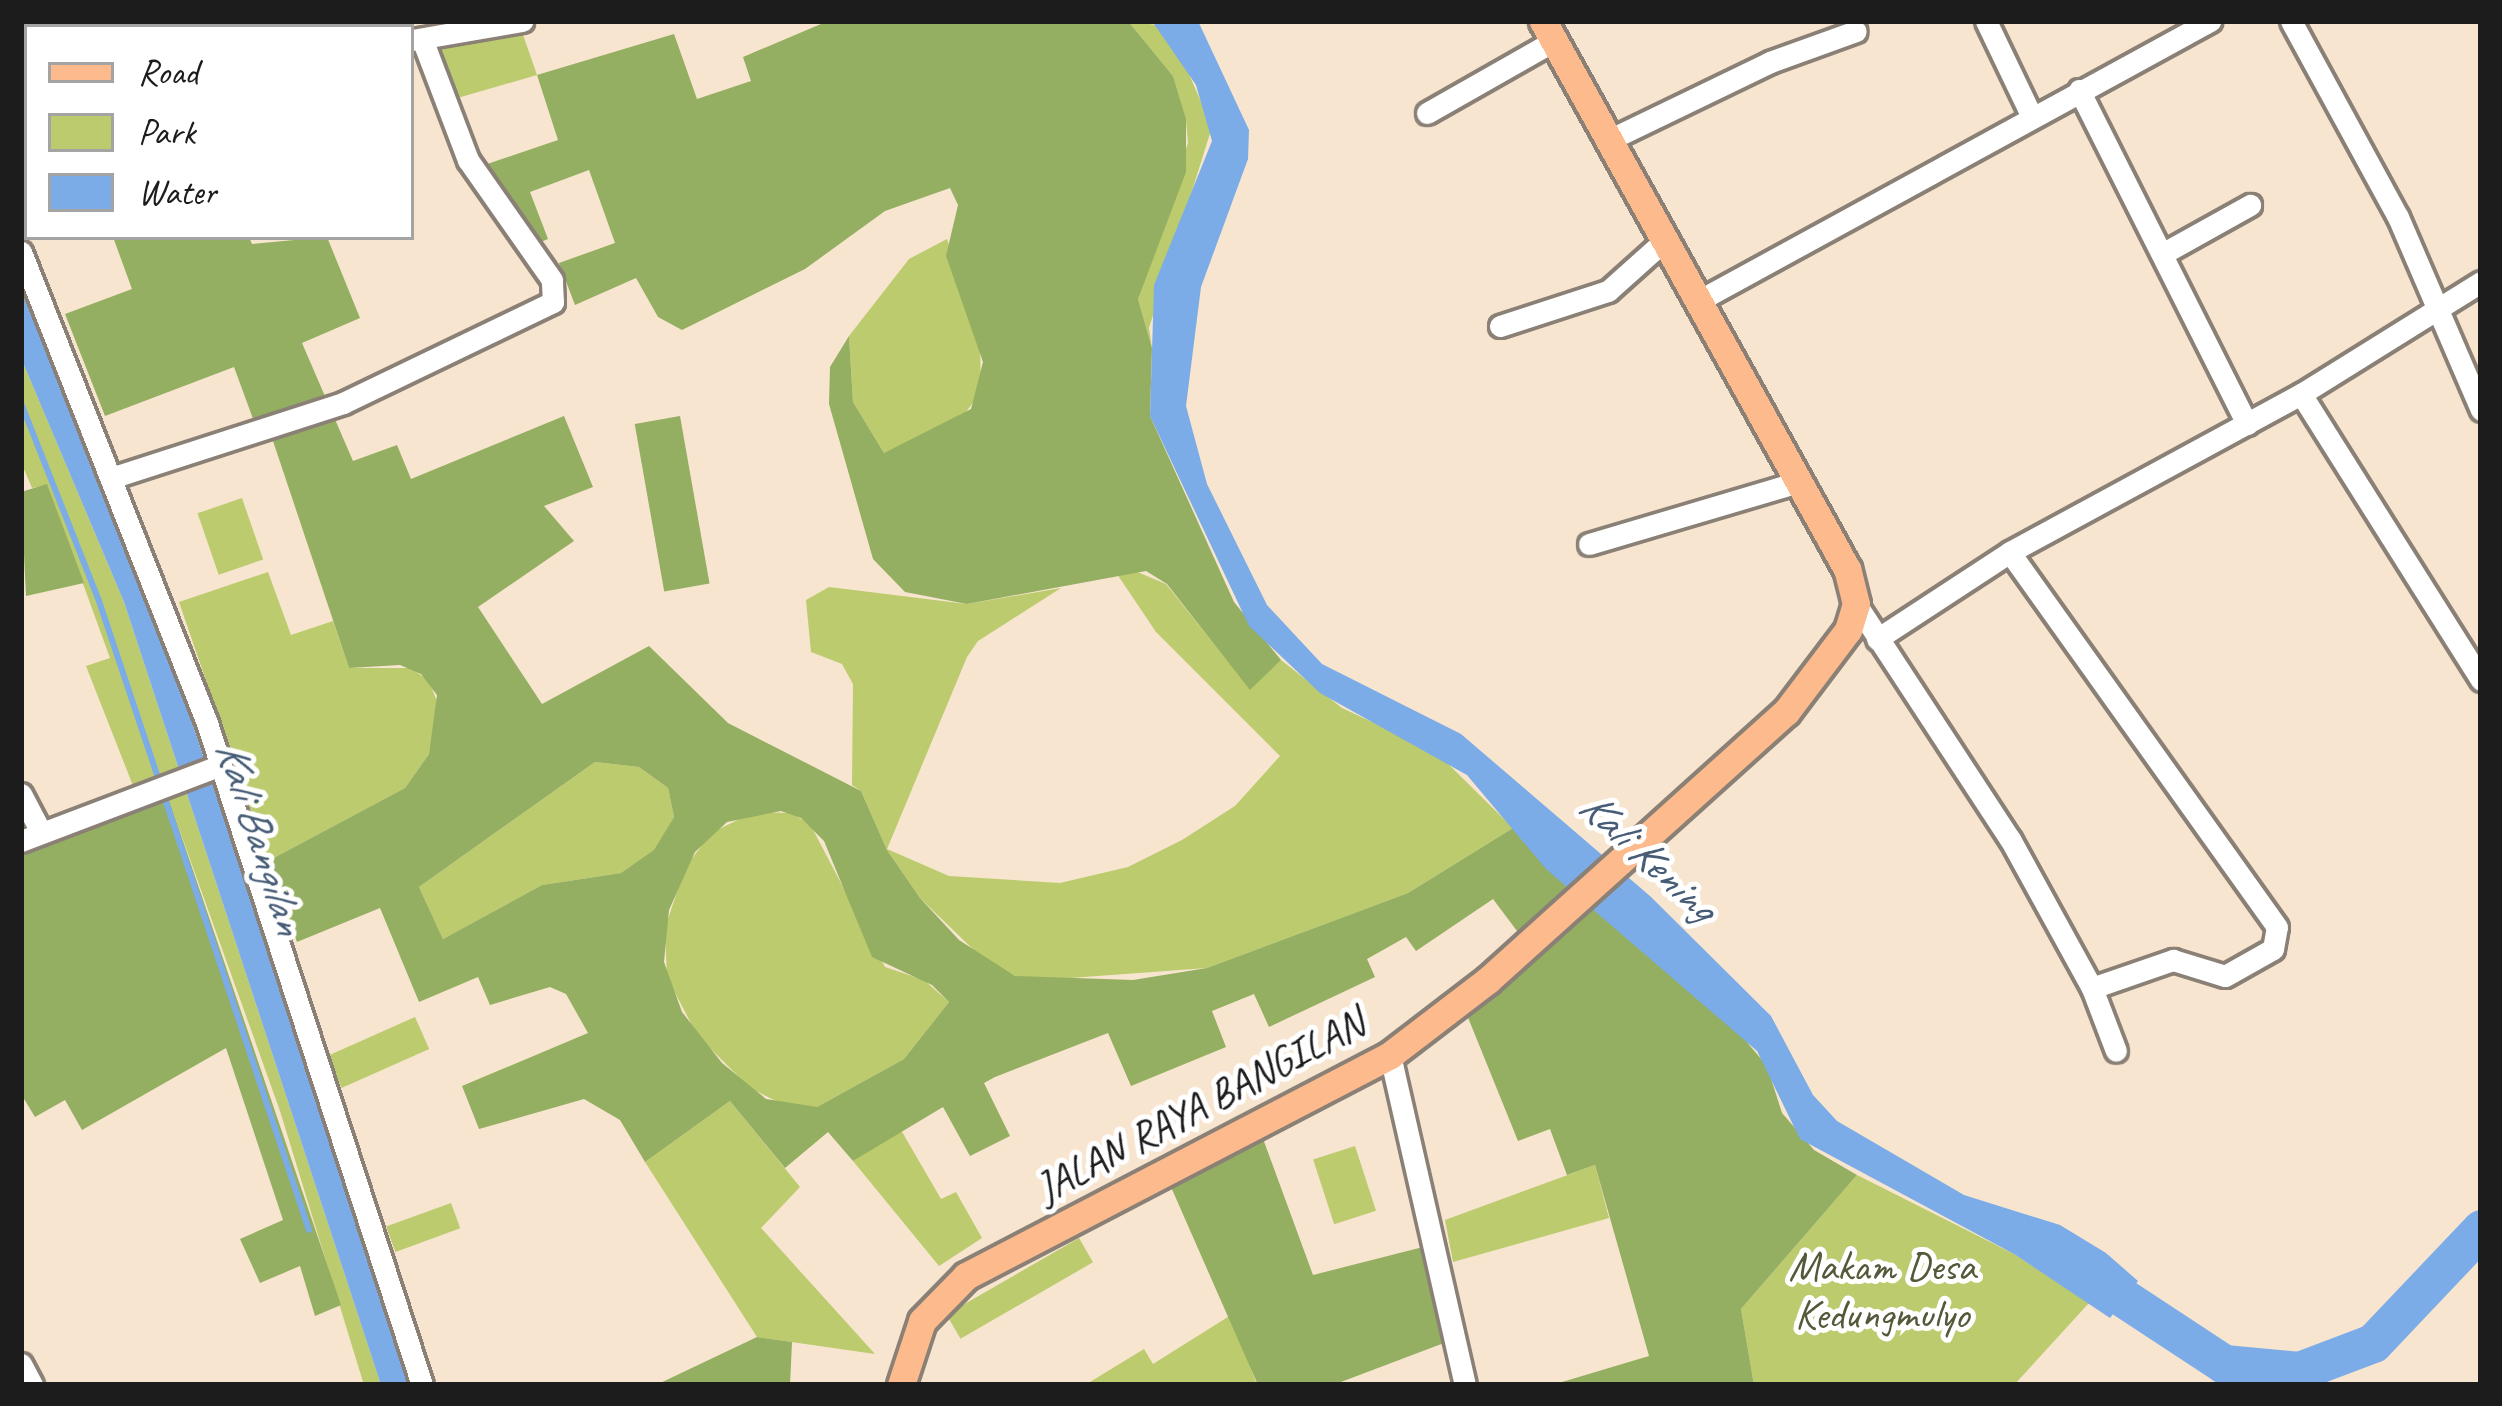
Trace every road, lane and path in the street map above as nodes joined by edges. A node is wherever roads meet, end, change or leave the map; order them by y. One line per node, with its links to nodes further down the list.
1 (522, 21): 7 (street)
2 (1986, 21): 10 (street)
3 (2210, 21): 8 (street)
4 (2290, 21): 18 (street)
5 (1548, 31): 9 (street); 11 (main road)
6 (1856, 31): 11 (street)
7 (416, 40): 23 (street)
8 (2079, 90): 10 (street); 15 (street)
9 (1426, 113)
10 (2031, 115): 17 (street)
11 (1609, 140): 13 (main road)
12 (2250, 205): 15 (street)
13 (1664, 241): 17 (main road); 19 (street)
14 (21, 252): 23 (street)
15 (2162, 254): 22 (street)
16 (2481, 281): 18 (street)
17 (1698, 302): 24 (main road)
18 (2433, 309): 20 (street); 21 (street)
19 (1500, 326)
20 (2302, 394): 22 (street); 29 (street)
21 (2481, 410)
22 (2247, 424): 26 (street)
23 (114, 477): 30 (street)
24 (1798, 482): 25 (street); 27 (main road)
25 (1589, 544)
26 (2010, 552): 28 (street); 33 (street)
27 (1856, 604): 28 (street); 35 (main road, JALAN RAYA BANGILAN)
28 (1877, 639): 33 (street)
29 (2481, 680)
30 (217, 766): 32 (street); 38 (street)
31 (21, 794): 32 (street)
32 (31, 837)
33 (2092, 988): 34 (street)
34 (2116, 1051)
35 (1390, 1055): 39 (main road, JALAN RAYA BANGILAN); 40 (street)
36 (21, 1364): 37 (street)
37 (32, 1385)
38 (422, 1385)
39 (901, 1385)
40 (1466, 1385)

